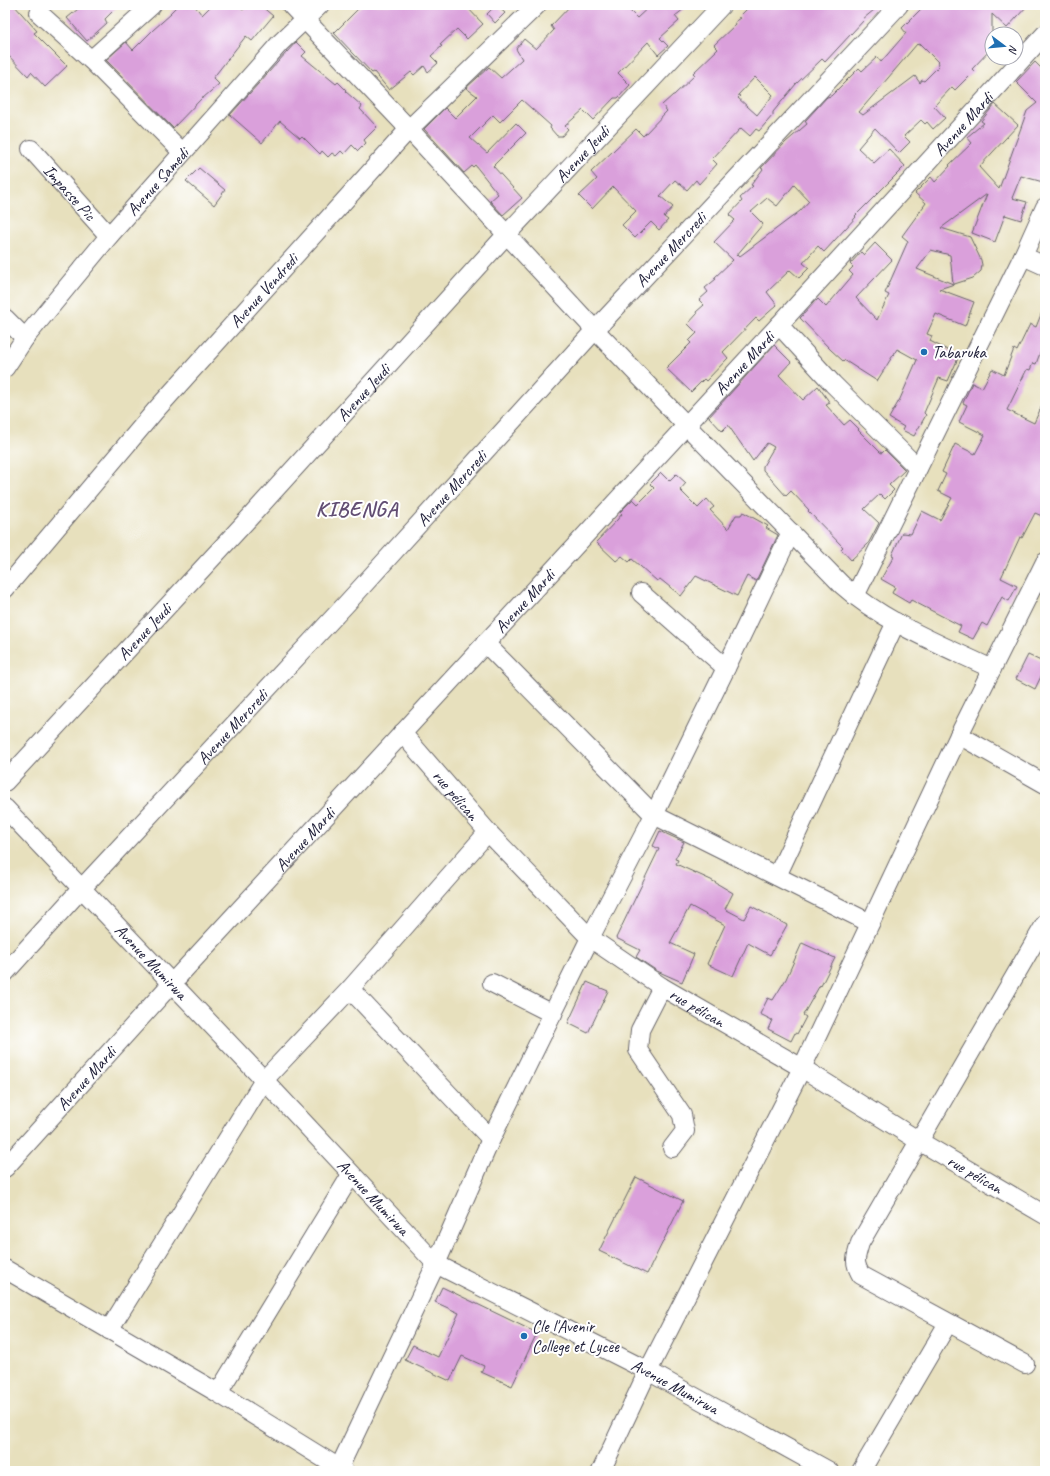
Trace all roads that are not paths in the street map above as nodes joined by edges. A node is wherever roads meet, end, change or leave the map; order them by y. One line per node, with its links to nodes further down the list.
1 (152, 5): 10 (street)
2 (291, 5): 8 (street)
3 (320, 5): 8 (street, Avenue Samedi)
4 (537, 5): 11 (street, Avenue Vendredi)
5 (722, 5): 15 (street, Avenue Jeudi)
6 (899, 5): 21 (street, Avenue Mercredi)
7 (40, 13): 10 (street)
8 (304, 19): 11 (street); 13 (street, Avenue Samedi)
9 (1045, 34): 20 (street, Avenue Mardi)
10 (91, 60): 13 (street)
11 (409, 129): 15 (street); 28 (street, Avenue Vendredi)
12 (31, 149): 16 (street, Impasse Pic)
13 (182, 152): 16 (street, Avenue Samedi)
14 (1045, 207): 17 (street)
15 (507, 234): 21 (street); 37 (street, Avenue Jeudi)
16 (109, 236): 22 (street, Avenue Samedi)
17 (1022, 256): 18 (street); 25 (street)
18 (1045, 266)
19 (5, 318): 22 (street)
20 (779, 325): 24 (street, Avenue Mardi); 25 (street)
21 (595, 330): 24 (street); 43 (street, Avenue Mercredi)
22 (24, 338): 23 (street, Avenue Samedi)
23 (5, 368)
24 (686, 425): 26 (street); 32 (street, Avenue Mardi)
25 (918, 468): 30 (street)
26 (791, 532): 30 (street); 33 (street)
27 (1045, 562): 34 (street)
28 (5, 589)
29 (641, 593): 33 (street)
30 (855, 596): 31 (street)
31 (896, 622): 34 (street); 42 (street)
32 (485, 643): 35 (street, Avenue Mardi); 40 (street)
33 (726, 668): 40 (street)
34 (992, 669): 36 (street)
35 (402, 733): 41 (street, rue pélican); 48 (street, Avenue Mardi)
36 (959, 735): 38 (street); 44 (street)
37 (5, 782)
38 (1045, 784)
39 (5, 808): 43 (street, Avenue Mumirwa)
40 (654, 815): 42 (street); 46 (street)
41 (488, 832): 46 (street, rue pélican); 51 (street)
42 (777, 876): 44 (street)
43 (82, 888): 47 (street, Avenue Mercredi); 48 (street, Avenue Mumirwa)
44 (870, 922): 53 (street)
45 (1045, 924): 56 (street)
46 (590, 938): 50 (street, rue pélican); 52 (street)
47 (5, 973)
48 (172, 983): 54 (street, Avenue Mumirwa); 58 (street, Avenue Mardi)
49 (492, 983): 52 (street)
50 (662, 987): 53 (street, rue pélican); 57 (street)
51 (350, 989): 54 (street); 55 (street)
52 (553, 1014): 55 (street)
53 (802, 1068): 56 (street, rue pélican); 66 (street)
54 (264, 1080): 59 (street, Avenue Mumirwa); 64 (street)
55 (491, 1139): 61 (street)
56 (919, 1141): 60 (street, rue pélican); 63 (street)
57 (672, 1148)
58 (5, 1168)
59 (351, 1174): 61 (street, Avenue Mumirwa); 67 (street)
60 (1044, 1212)
61 (436, 1264): 66 (street, Avenue Mumirwa); 68 (street)
62 (5, 1269): 64 (street)
63 (948, 1323): 65 (street); 71 (street)
64 (109, 1330): 67 (street)
65 (1025, 1364)
66 (648, 1371): 69 (street); 70 (street, Avenue Mumirwa)
67 (218, 1393): 68 (street)
68 (342, 1470)
69 (601, 1471)
70 (829, 1471)
71 (861, 1471)

